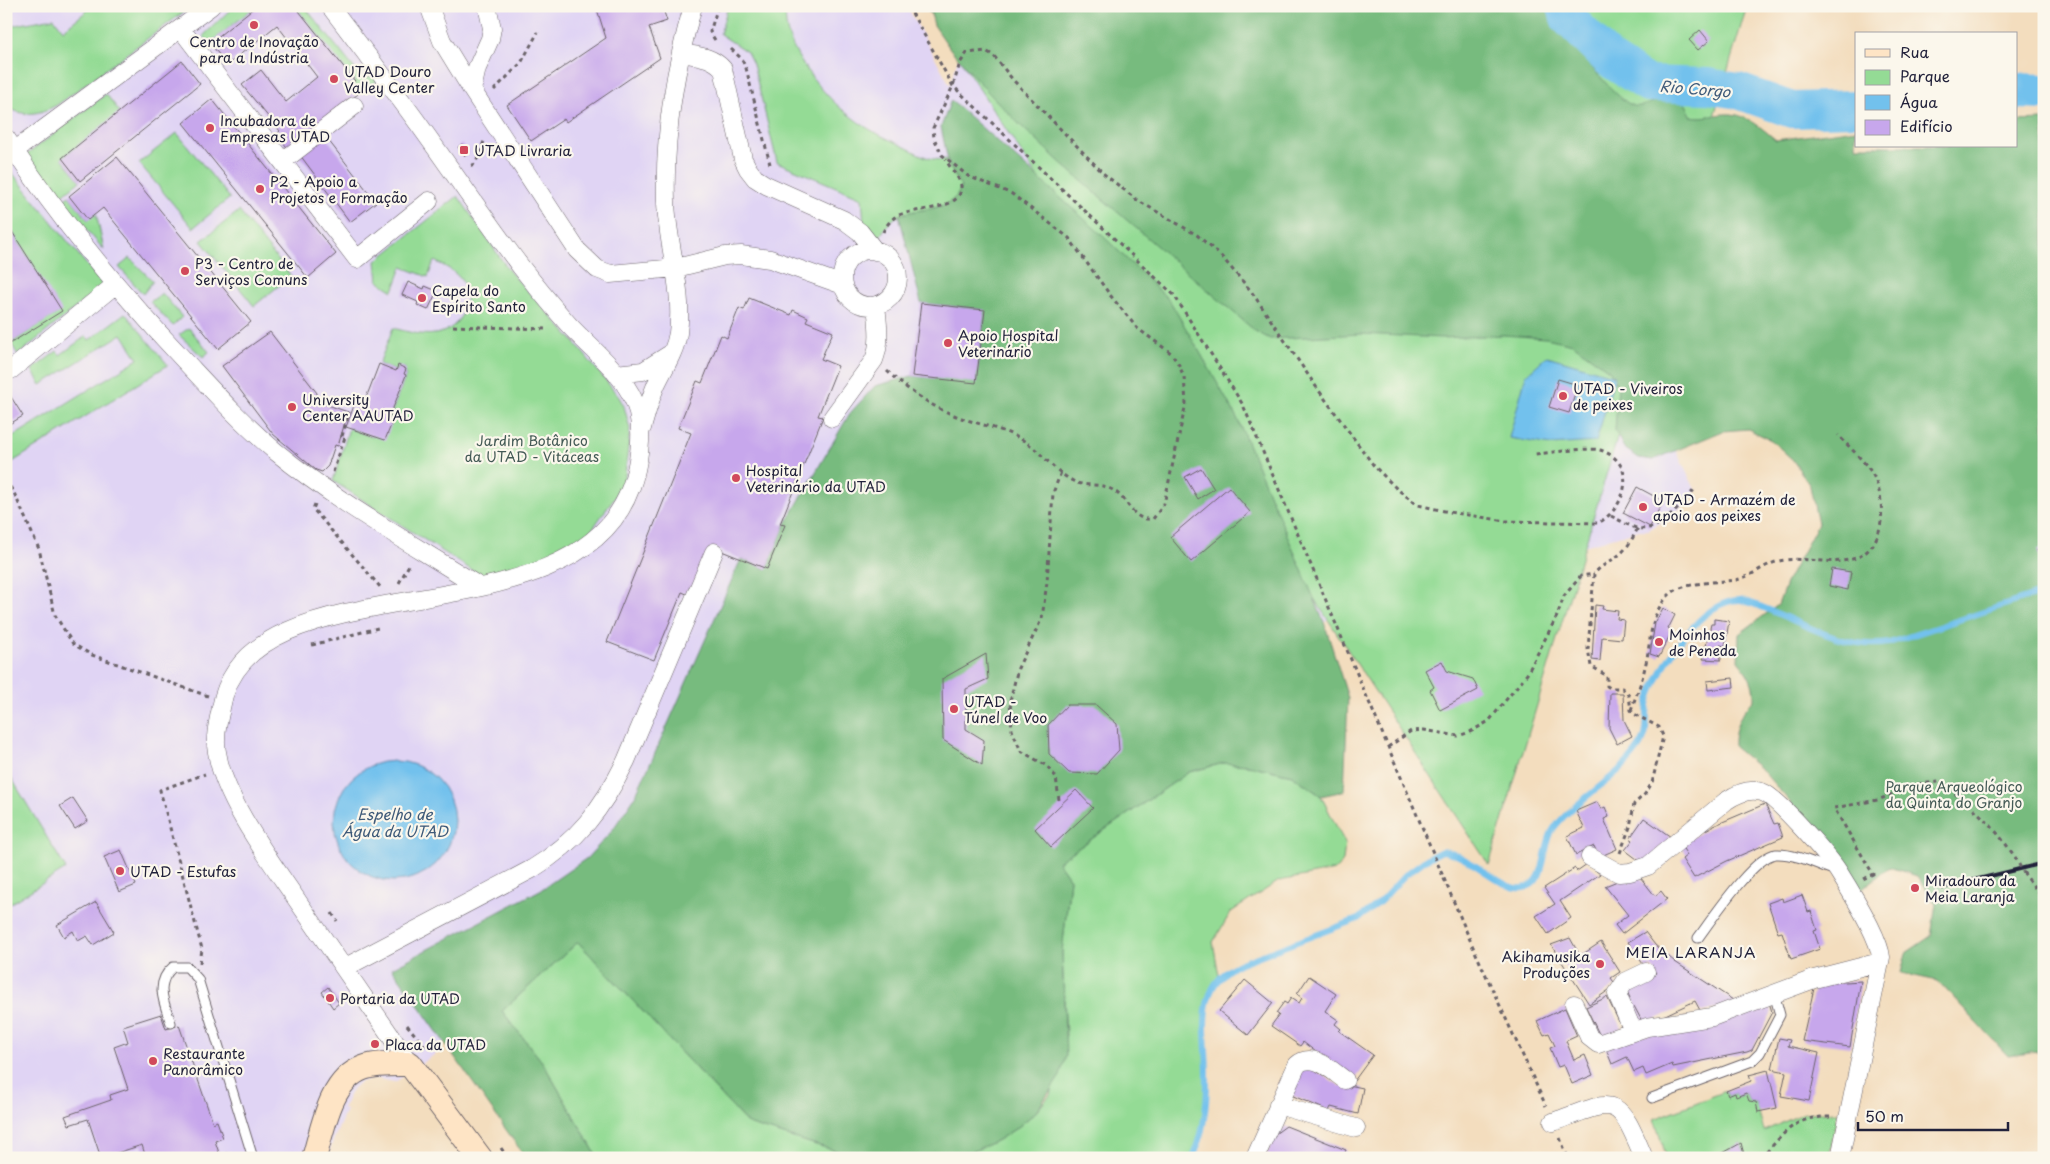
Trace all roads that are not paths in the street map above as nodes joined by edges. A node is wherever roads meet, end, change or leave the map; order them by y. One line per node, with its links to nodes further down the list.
1 (211, 6): 6 (street)
2 (330, 6): 20 (street)
3 (429, 6): 8 (street)
4 (487, 6): 8 (street)
5 (693, 6): 7 (street)
6 (181, 29): 10 (street); 11 (street)
7 (681, 53): 13 (street); 14 (street)
8 (472, 90): 14 (street)
9 (354, 106): 11 (street)
10 (9, 149): 15 (street)
11 (283, 161): 12 (street)
12 (429, 201)
13 (875, 251): 16 (street); 17 (street)
14 (676, 268): 16 (street); 18 (street)
15 (116, 284): 19 (street); 24 (street)
16 (843, 285): 17 (street)
17 (876, 306): 21 (street)
18 (672, 352): 20 (street); 22 (street)
19 (11, 370)
20 (616, 374): 22 (street)
21 (832, 418)
22 (640, 437): 24 (street)
23 (714, 552): 29 (street)
24 (480, 587): 29 (street)
25 (1590, 857): 26 (street)
26 (1843, 879): 27 (lane); 28 (street)
27 (1698, 938)
28 (1880, 954): 31 (street); 46 (street)
29 (344, 968): 35 (street)
30 (1646, 972): 34 (street)
31 (1774, 993): 34 (street); 37 (lane)
32 (1574, 1004): 34 (street)
33 (171, 1023): 41 (lane)
34 (1633, 1031)
35 (410, 1064): 42 (street); 43 (street)
36 (1345, 1080): 38 (street)
37 (1652, 1098)
38 (1278, 1105): 40 (street); 44 (street)
39 (1553, 1122): 45 (street)
40 (1356, 1128)
41 (252, 1158)
42 (314, 1158)
43 (480, 1158)
44 (1255, 1158)
45 (1644, 1158)
46 (1840, 1158)

